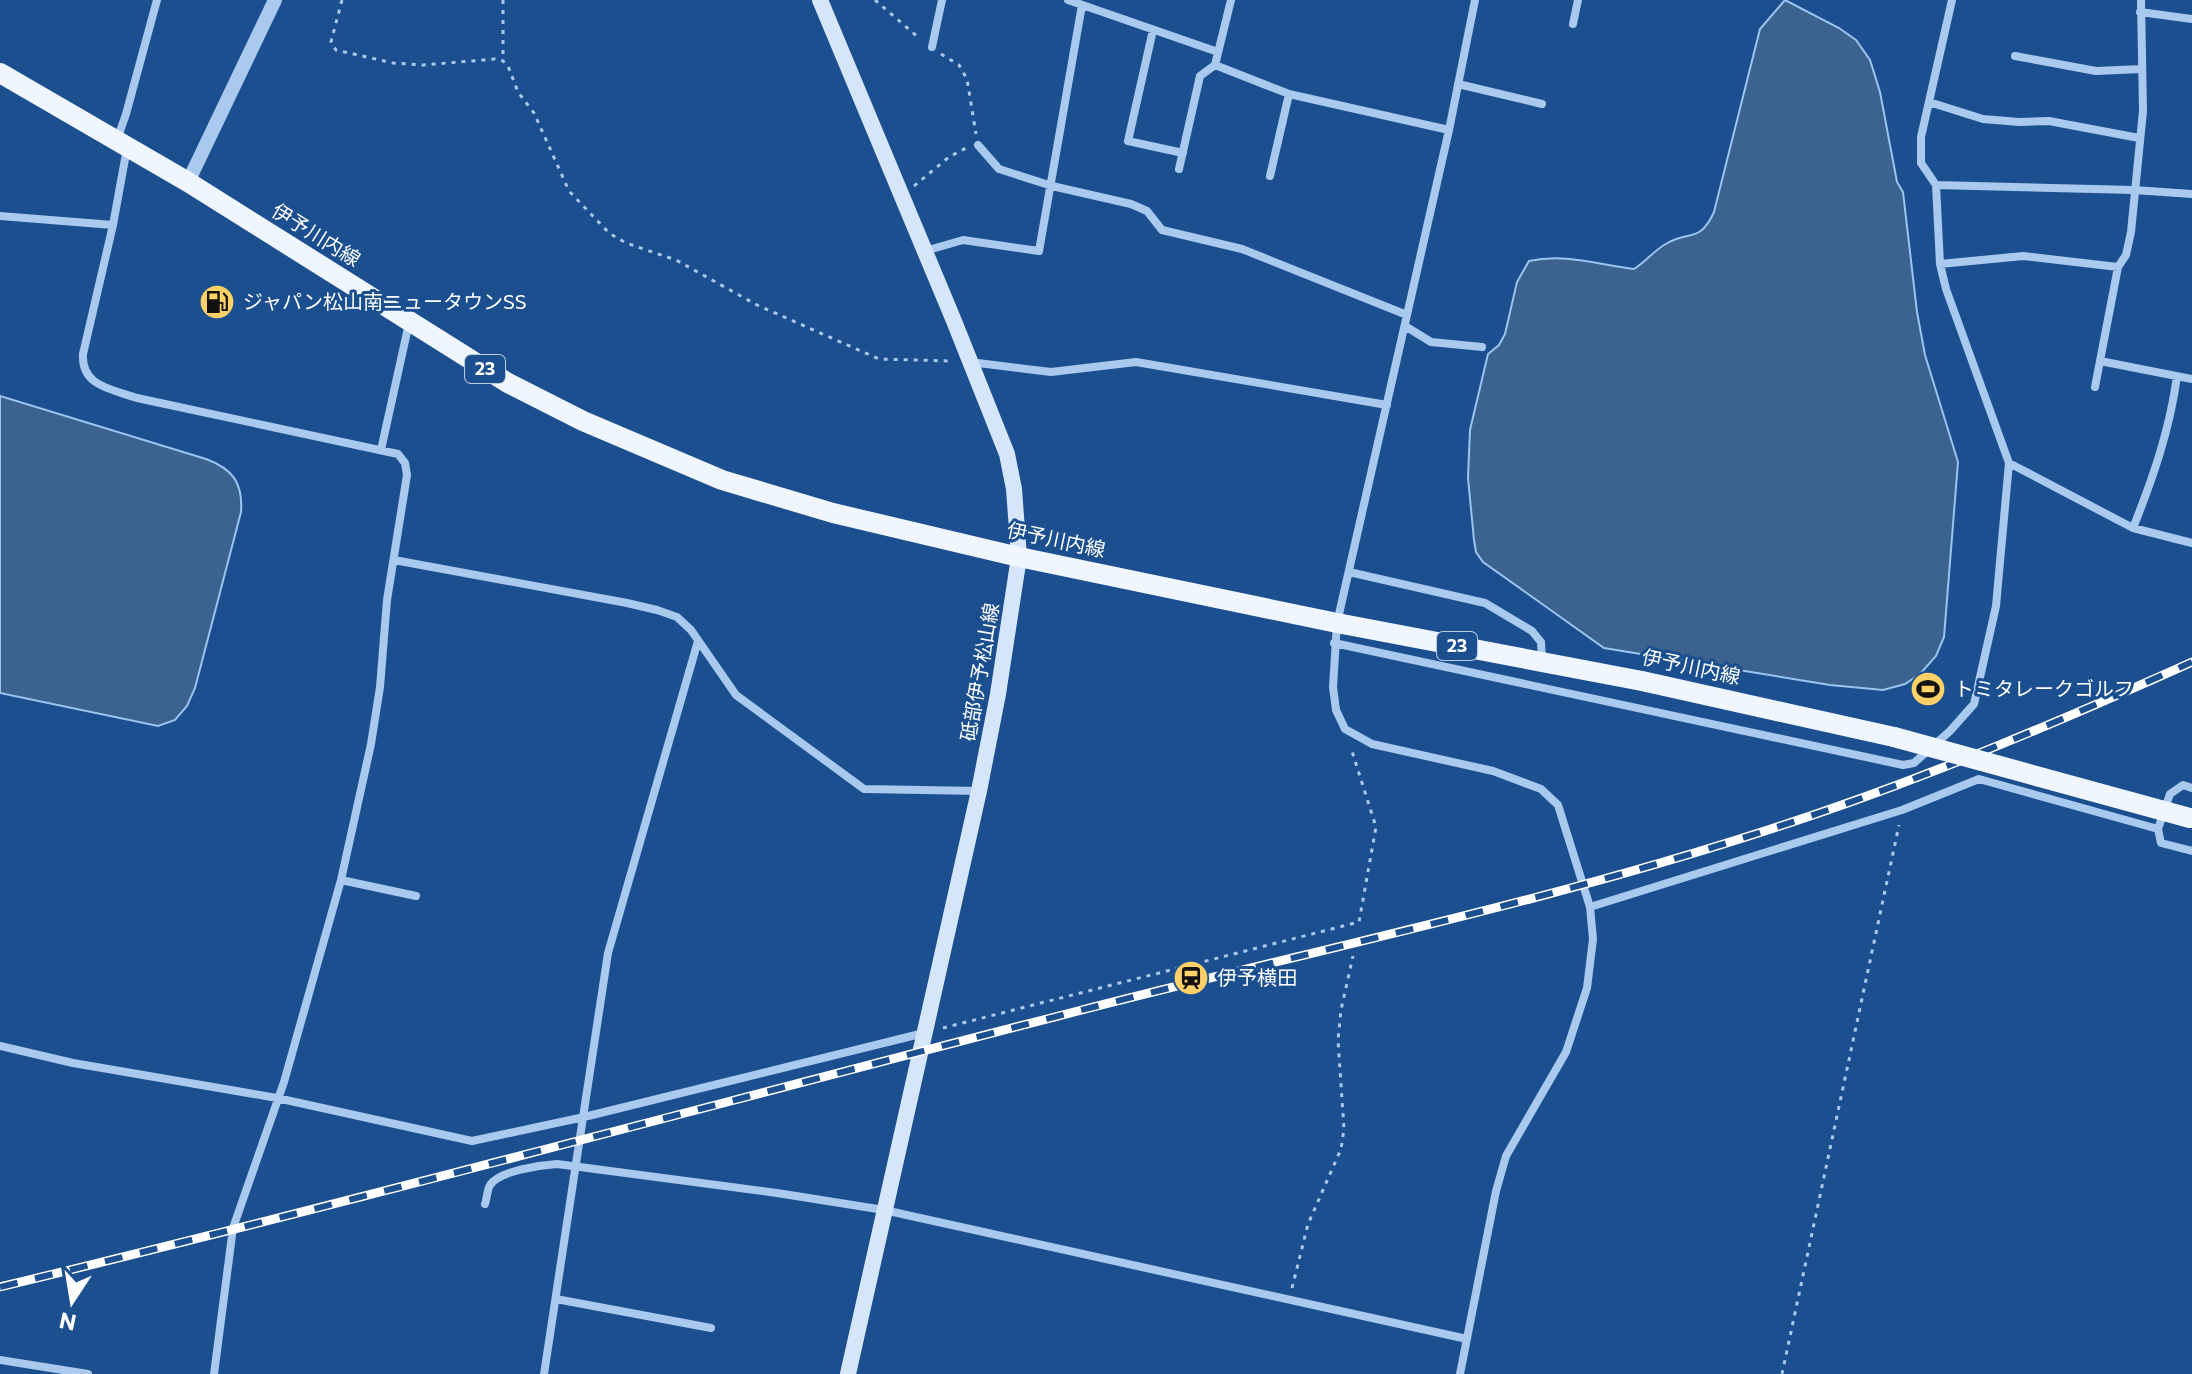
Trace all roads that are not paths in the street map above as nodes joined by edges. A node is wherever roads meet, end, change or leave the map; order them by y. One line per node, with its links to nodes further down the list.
1 (157, 0): 28 (street)
2 (275, 0): 33 (street)
3 (820, 0): 40 (main road, 砥部伊予松山線)
4 (942, 0): 16 (street)
5 (1068, 0): 11 (street)
6 (1231, 0): 17 (street)
7 (1475, 0): 22 (street)
8 (1578, 0): 14 (street)
9 (1952, 0): 24 (street)
10 (2141, 0): 12 (street)
11 (1082, 5): 15 (street); 35 (street)
12 (2140, 12): 13 (street); 20 (street)
13 (2192, 19)
14 (1573, 24)
15 (1153, 30): 17 (street); 30 (street)
16 (932, 47)
17 (1218, 52): 19 (street)
18 (2015, 56): 20 (street)
19 (1215, 65): 23 (street); 30 (street)
20 (2142, 69): 27 (street)
21 (0, 73): 28 (main road, 伊予川内線 / 23)
22 (1458, 84): 25 (street); 26 (street)
23 (1289, 94): 26 (street); 32 (street)
24 (1929, 102): 27 (street); 34 (street)
25 (1542, 104)
26 (1449, 130): 43 (street)
27 (2139, 138): 36 (street)
28 (122, 144): 33 (main road, 伊予川内線 / 23); 39 (street)
29 (978, 145): 35 (street)
30 (1183, 153): 31 (street)
31 (1179, 169)
32 (1270, 176)
33 (188, 182): 44 (main road, 伊予川内線 / 23)
34 (1936, 185): 36 (street); 41 (street)
35 (1052, 186): 40 (street); 43 (street)
36 (2134, 190): 37 (street); 42 (street)
37 (2192, 194)
38 (0, 216): 39 (street)
39 (113, 225): 53 (street)
40 (925, 251): 48 (main road, 砥部伊予松山線)
41 (1940, 264): 42 (street); 54 (street)
42 (2118, 267): 47 (street)
43 (1407, 315): 45 (street)
44 (409, 323): 53 (street); 57 (main road, 伊予川内線 / 23)
45 (1405, 326): 46 (street); 52 (street)
46 (1482, 347)
47 (2100, 361): 49 (street); 51 (street)
48 (970, 362): 52 (street); 57 (main road, 砥部伊予松山線)
49 (2177, 376): 50 (street); 55 (street)
50 (2192, 379)
51 (2095, 387)
52 (1387, 405): 59 (street)
53 (381, 450): 58 (street)
54 (2009, 463): 55 (street); 60 (street)
55 (2133, 528): 56 (street)
56 (2192, 543)
57 (1019, 557): 60 (main road, 伊予川内線 / 23); 64 (main road, 砥部伊予松山線)
58 (394, 560): 61 (street); 68 (street)
59 (1349, 572): 60 (street); 62 (street)
60 (1336, 633): 62 (main road, 伊予川内線 / 23); 70 (street)
61 (698, 641): 64 (street); 74 (street)
62 (1543, 662): 65 (main road, 伊予川内線 / 23, bridge)
63 (2192, 788): 66 (street)
64 (979, 791): 71 (main road, 砥部伊予松山線)
65 (2191, 818)
66 (2158, 829): 67 (street); 70 (street)
67 (2192, 851)
68 (341, 880): 69 (street); 73 (street)
69 (416, 896)
70 (1590, 907): 80 (street)
71 (924, 1033): 74 (street); 77 (main road, 砥部伊予松山線)
72 (0, 1046): 73 (street)
73 (277, 1098): 74 (street); 83 (street)
74 (584, 1117): 75 (street)
75 (577, 1168): 76 (street); 77 (street); 78 (street)
76 (485, 1204)
77 (884, 1210): 80 (street); 85 (main road, 砥部伊予松山線)
78 (556, 1299): 79 (street); 84 (street)
79 (711, 1328)
80 (1467, 1339): 86 (street)
81 (0, 1360): 82 (street)
82 (88, 1374)
83 (214, 1374)
84 (544, 1374)
85 (848, 1374)
86 (1460, 1374)

